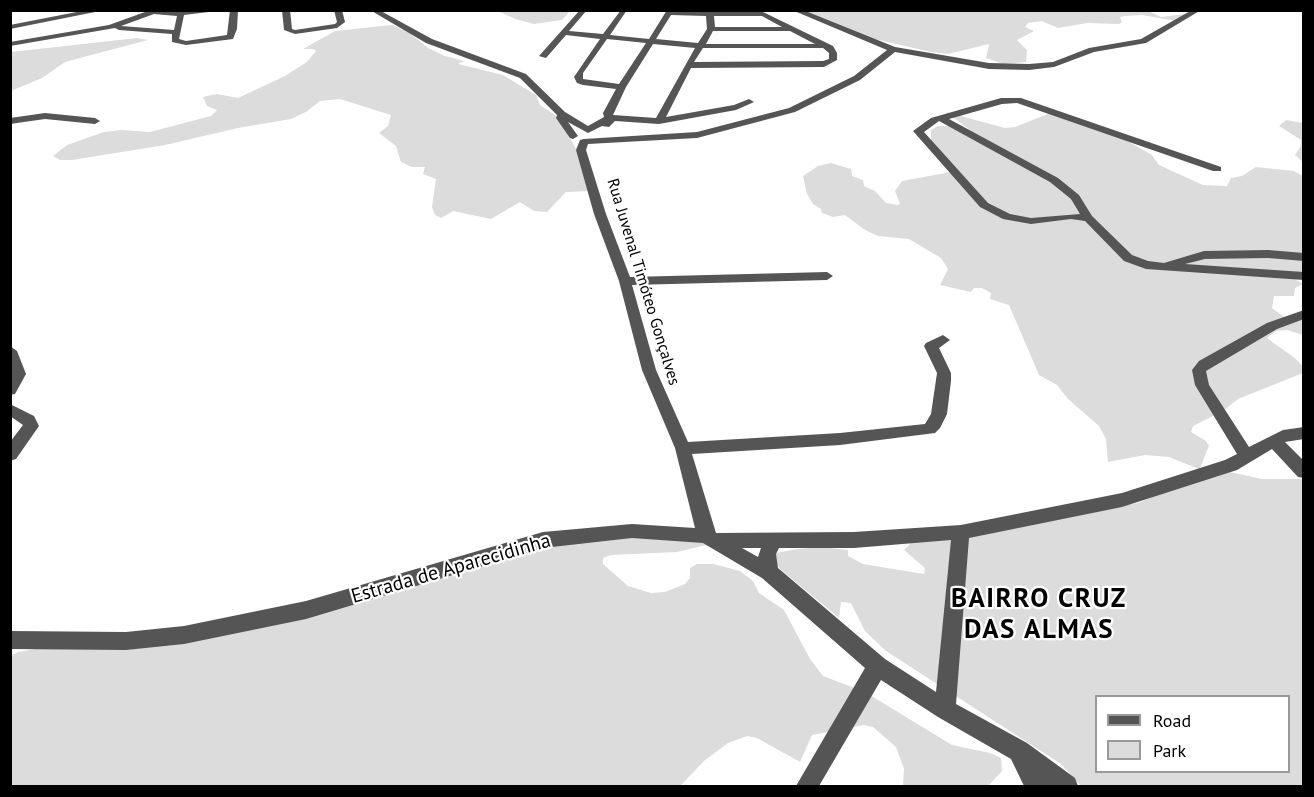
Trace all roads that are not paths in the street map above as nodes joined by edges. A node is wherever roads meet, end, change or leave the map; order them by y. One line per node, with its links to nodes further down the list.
1 (16, 10): 12 (street)
2 (64, 10): 18 (street)
3 (102, 10): 18 (street)
4 (222, 10): 17 (street)
5 (234, 10): 23 (street)
6 (286, 10): 7 (street)
7 (338, 10)
8 (373, 10): 35 (street, Rua Juvenal Timóteo Gonçalves)
9 (584, 10): 24 (street)
10 (795, 10): 30 (street)
11 (1198, 10): 30 (street)
12 (10, 11)
13 (624, 11): 25 (street)
14 (147, 12): 17 (street); 20 (street)
15 (671, 12): 16 (street); 26 (street)
16 (710, 13): 21 (street); 22 (street)
17 (180, 14): 23 (street)
18 (70, 17): 19 (street)
19 (10, 27)
20 (110, 27): 23 (street); 27 (street)
21 (711, 29): 22 (street); 28 (street)
22 (794, 29): 29 (street)
23 (176, 32)
24 (564, 33): 25 (street); 31 (street)
25 (605, 37): 26 (street); 33 (street)
26 (652, 41): 28 (street); 33 (street)
27 (10, 44)
28 (700, 46): 29 (street); 32 (street)
29 (826, 46): 32 (street)
30 (893, 49): 41 (street)
31 (543, 56)
32 (688, 65): 39 (street)
33 (622, 87): 36 (street)
34 (749, 102): 39 (street)
35 (562, 114): 41 (street, Rua Juvenal Timóteo Gonçalves); 41 (street, Rua Juvenal Timóteo Gonçalves)
36 (609, 118): 39 (street); 41 (street)
37 (940, 118): 42 (street); 43 (street); 44 (street)
38 (95, 121): 40 (street)
39 (659, 121)
40 (10, 122)
41 (587, 137): 50 (street, Rua Juvenal Timóteo Gonçalves)
42 (1217, 169)
43 (1079, 203): 44 (street); 45 (street)
44 (1065, 217): 45 (street)
45 (1088, 218): 47 (street)
46 (1304, 257): 47 (street)
47 (1165, 267): 49 (street)
48 (827, 276): 50 (street)
49 (1304, 276)
50 (625, 281): 58 (street, Rua Juvenal Timóteo Gonçalves)
51 (1304, 314): 60 (street)
52 (943, 340): 58 (street)
53 (10, 351): 54 (street)
54 (10, 390)
55 (10, 409): 59 (street)
56 (1304, 433): 57 (street)
57 (1274, 440): 60 (street); 61 (street)
58 (683, 448): 63 (street, Rua Juvenal Timóteo Gonçalves)
59 (10, 455)
60 (1246, 456): 62 (street)
61 (1304, 472)
62 (961, 532): 64 (street); 68 (street)
63 (711, 538): 64 (street); 65 (street, Estrada de Aparecidinha); 66 (street, Estrada de Aparecidinha)
64 (773, 539): 65 (street)
65 (769, 572): 67 (street, Estrada de Aparecidinha)
66 (10, 640)
67 (878, 666): 68 (street, Estrada de Aparecidinha); 70 (street)
68 (945, 710): 69 (street, Estrada de Aparecidinha)
69 (1019, 751): 71 (street); 72 (street, Estrada de Aparecidinha)
70 (807, 786)
71 (1036, 786)
72 (1067, 786)

